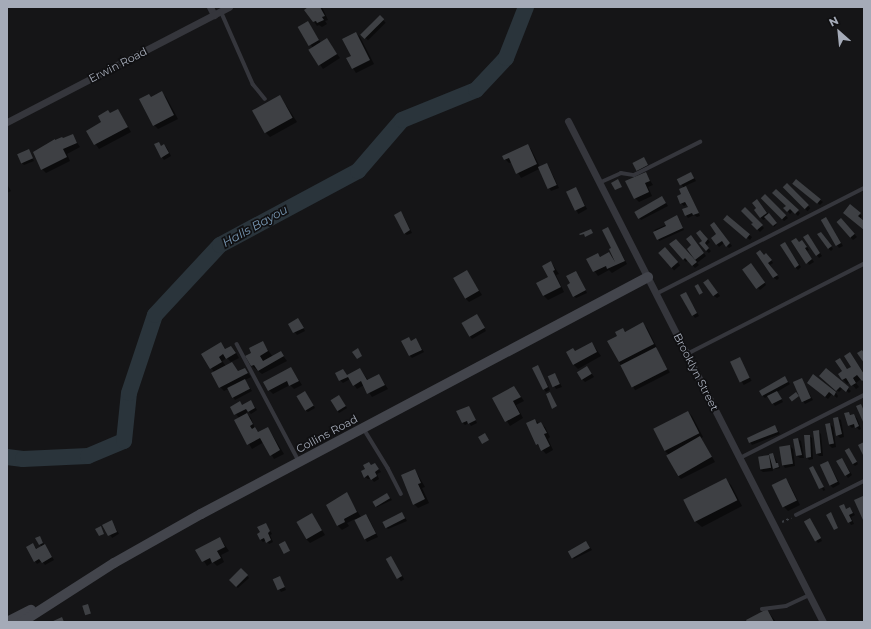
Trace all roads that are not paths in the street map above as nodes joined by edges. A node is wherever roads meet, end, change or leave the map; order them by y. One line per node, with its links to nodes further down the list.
1 (210, 7): 3 (street)
2 (229, 7): 3 (street, Erwin Road)
3 (218, 13): 4 (lane); 5 (street, Erwin Road)
4 (265, 99)
5 (7, 122)
6 (568, 122): 8 (street, Brooklyn Street)
7 (700, 142): 8 (lane)
8 (599, 183): 11 (street, Brooklyn Street)
9 (864, 188): 12 (lane)
10 (864, 264): 14 (lane)
11 (648, 278): 12 (street, Brooklyn Street); 16 (street, Collins Road)
12 (656, 294): 14 (street, Brooklyn Street)
13 (237, 344): 18 (lane)
14 (687, 354): 17 (street, Brooklyn Street)
15 (864, 395): 17 (lane)
16 (364, 428): 18 (street, Collins Road); 20 (lane)
17 (740, 458): 23 (street, Brooklyn Street)
18 (300, 462): 22 (street, Collins Road)
19 (864, 480): 21 (lane)
20 (401, 494)
21 (796, 515)
22 (65, 593): 25 (street); 26 (street, Collins Road)
23 (810, 595): 24 (lane); 27 (street, Brooklyn Street)
24 (762, 609)
25 (7, 622)
26 (22, 622)
27 (824, 622)

